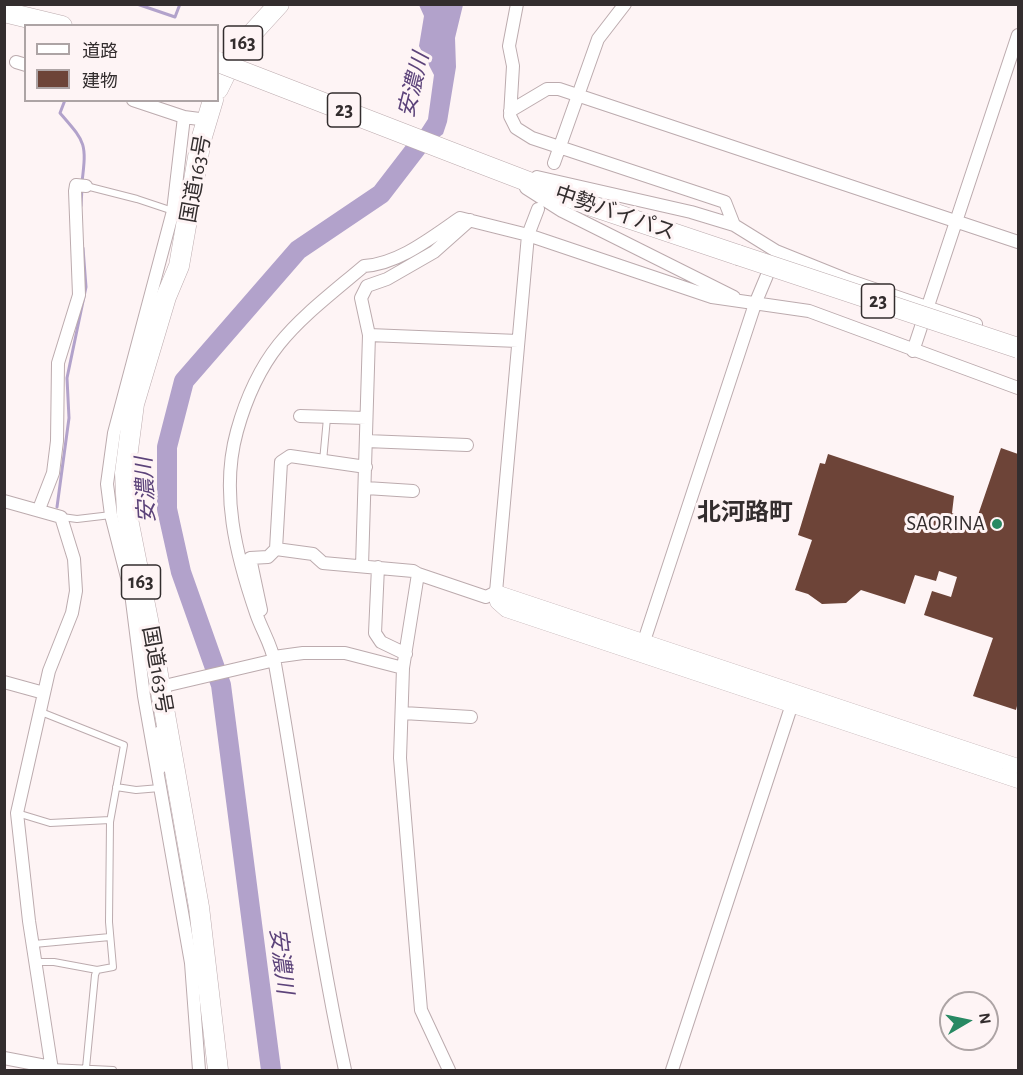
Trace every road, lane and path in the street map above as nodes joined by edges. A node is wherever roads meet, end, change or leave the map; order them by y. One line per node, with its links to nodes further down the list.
1 (279, 4): 8 (highway, 163)
2 (517, 4): 12 (street)
3 (625, 4): 9 (street)
4 (6, 13): 5 (highway)
5 (53, 24)
6 (1018, 35): 22 (street)
7 (219, 62): 17 (highway, 中勢バイパス / 23, bridge)
8 (219, 86)
9 (578, 95): 12 (street); 15 (street); 22 (street)
10 (140, 102): 13 (street)
11 (212, 102): 14 (highway, 国道163号 / 163)
12 (510, 111): 15 (street)
13 (184, 117): 14 (street); 20 (street)
14 (207, 120): 59 (highway, 国道163号 / 163)
15 (560, 147): 16 (street); 23 (street)
16 (554, 163)
17 (500, 171): 23 (street); 27 (street); 33 (highway, 中勢バイパス / 23, bridge)
18 (81, 186): 20 (lane); 46 (street)
19 (538, 208): 24 (street)
20 (173, 211): 47 (street)
21 (470, 220): 24 (street); 30 (street); 54 (street)
22 (956, 221): 25 (street); 29 (street)
23 (734, 225): 26 (street)
24 (528, 236): 27 (street); 32 (street)
25 (1018, 242)
26 (776, 251): 28 (street); 29 (street)
27 (740, 300): 28 (street)
28 (754, 304): 34 (street); 55 (street)
29 (928, 308): 31 (street); 34 (street)
30 (369, 335): 32 (street); 38 (street)
31 (1018, 338)
32 (518, 341): 53 (street)
33 (1018, 348)
34 (913, 351): 35 (street)
35 (1018, 388)
36 (300, 416): 37 (street)
37 (327, 418): 38 (street); 41 (lane)
38 (366, 418): 39 (street)
39 (366, 441): 40 (street); 42 (street)
40 (467, 445)
41 (322, 461): 42 (street); 49 (street)
42 (366, 467): 43 (street)
43 (366, 488): 44 (street); 50 (street)
44 (412, 491)
45 (4, 501): 46 (street)
46 (39, 509): 48 (street)
47 (111, 515): 48 (lane); 69 (street)
48 (61, 517): 61 (street)
49 (276, 549): 50 (street); 54 (street)
50 (362, 566): 51 (street)
51 (378, 567): 52 (street); 56 (street)
52 (418, 574): 53 (street); 56 (street)
53 (496, 592): 55 (street); 62 (street)
54 (268, 638): 57 (street)
55 (644, 641): 62 (street)
56 (406, 654): 58 (street)
57 (273, 660): 58 (street); 59 (street); 86 (street)
58 (403, 668): 65 (street)
59 (164, 681): 63 (lane); 85 (highway, 国道163号 / 163)
60 (4, 682): 61 (street)
61 (44, 693): 64 (street)
62 (794, 698): 68 (street); 70 (street); 88 (street)
63 (156, 710)
64 (41, 712): 71 (lane); 73 (street)
65 (404, 713): 66 (street); 87 (street)
66 (471, 717)
67 (157, 722): 69 (lane)
68 (1018, 766)
69 (158, 775): 72 (street)
70 (1018, 781)
71 (116, 787): 72 (lane); 74 (lane)
72 (161, 788): 84 (street)
73 (17, 813): 74 (lane); 76 (street)
74 (110, 820): 75 (lane)
75 (110, 937): 76 (lane); 78 (lane)
76 (34, 944): 77 (street)
77 (36, 963): 78 (lane); 81 (street)
78 (97, 970): 80 (lane)
79 (4, 1058): 81 (street)
80 (86, 1068): 81 (lane); 82 (lane)
81 (52, 1069)
82 (95, 1070): 83 (lane)
83 (113, 1071)
84 (199, 1071)
85 (218, 1071)
86 (345, 1071)
87 (449, 1071)
88 (672, 1071)

